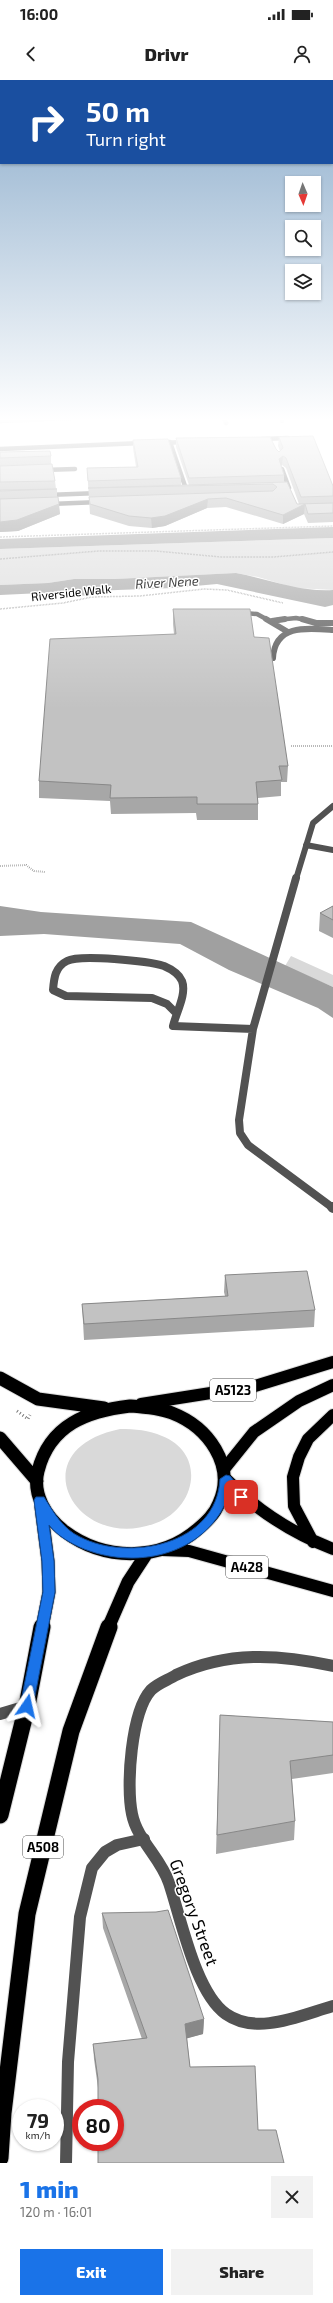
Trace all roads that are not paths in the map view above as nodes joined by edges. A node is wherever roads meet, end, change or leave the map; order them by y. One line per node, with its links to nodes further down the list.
1 (244, 613): 2 (street)
2 (272, 621): 3 (street); 5 (street)
3 (333, 623)
4 (333, 630): 5 (street)
5 (288, 632): 6 (street)
6 (274, 658)
7 (333, 806): 8 (street)
8 (306, 845): 9 (street); 11 (street)
9 (333, 850)
10 (176, 1013): 10 (street); 11 (street)
11 (253, 1029): 12 (street)
12 (333, 1208)
13 (333, 1362): 16 (main road, A5123)
14 (0, 1378): 17 (highway)
15 (333, 1385): 20 (main road)
16 (130, 1406): 17 (highway); 20 (highway)
17 (108, 1408): 21 (highway)
18 (333, 1416): 23 (main road)
19 (0, 1438): 21 (highway)
20 (225, 1474): 23 (main road); 25 (highway)
21 (36, 1481): 22 (highway)
22 (40, 1500): 25 (highway); 28 (highway)
23 (313, 1542): 24 (main road)
24 (333, 1549)
25 (153, 1551): 26 (main road, A428); 34 (highway, A508)
26 (333, 1591)
27 (333, 1666): 32 (street, Gregory Street)
28 (27, 1706): 29 (street); 30 (highway)
29 (0, 1714)
30 (2, 1793): 31 (highway)
31 (0, 1815)
32 (144, 1839): 33 (street, Gregory Street); 35 (street)
33 (333, 2006)
34 (0, 2158)
35 (66, 2163)

